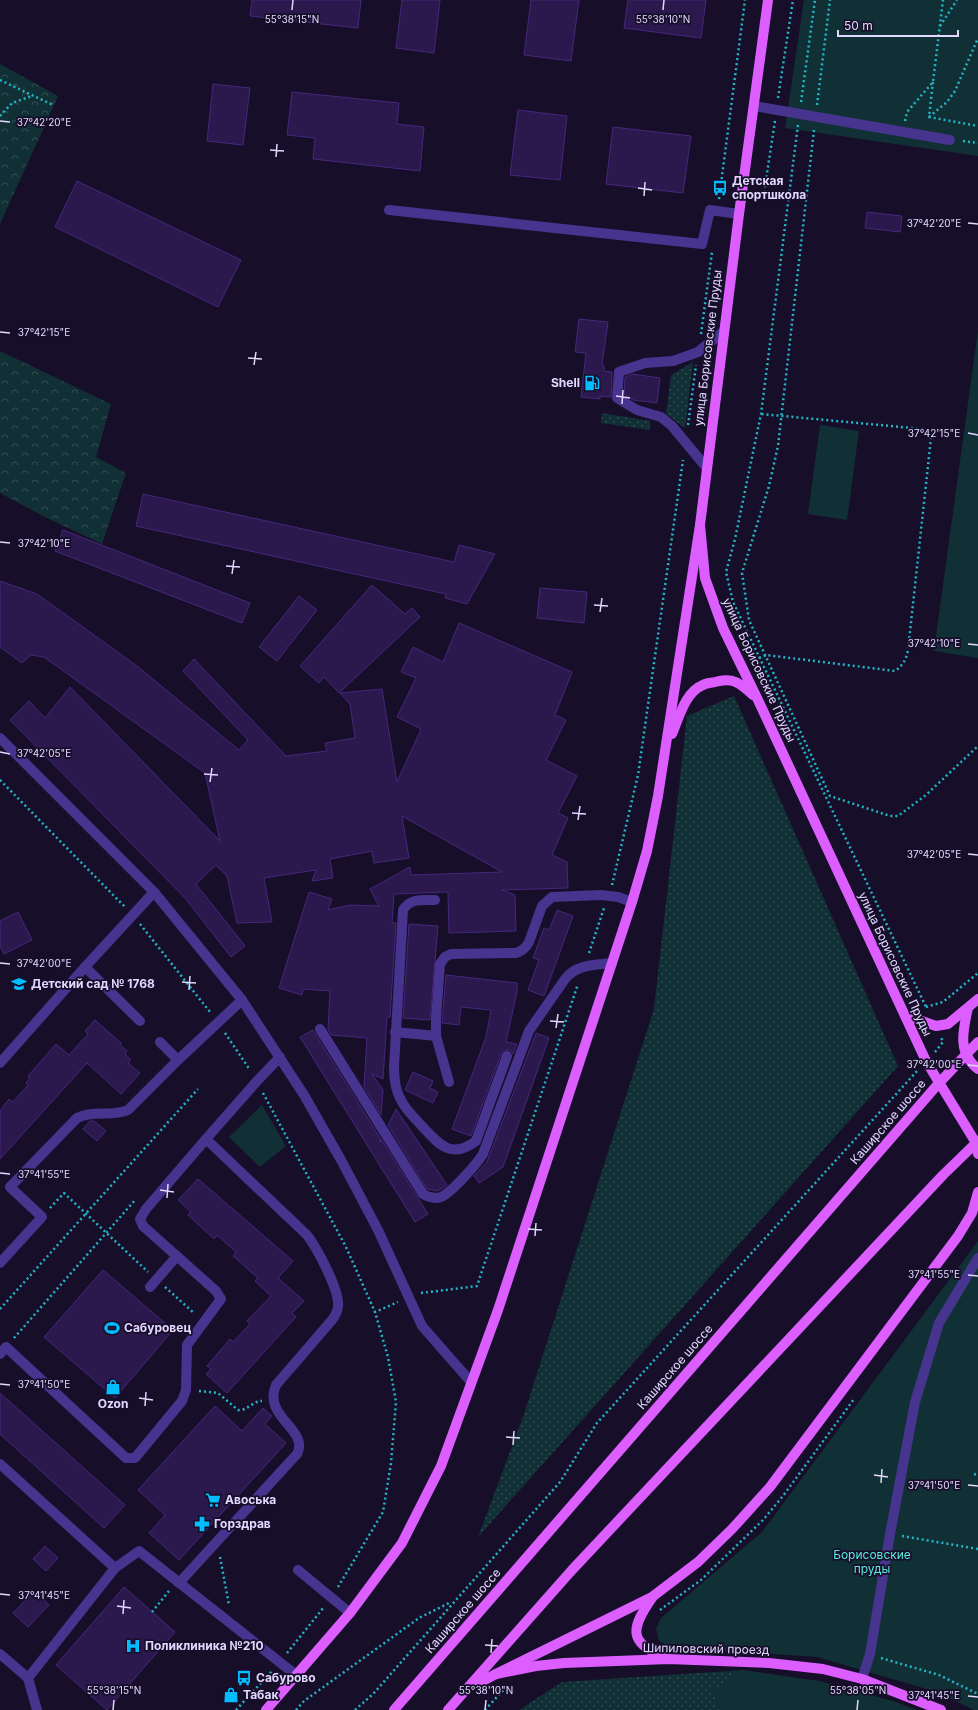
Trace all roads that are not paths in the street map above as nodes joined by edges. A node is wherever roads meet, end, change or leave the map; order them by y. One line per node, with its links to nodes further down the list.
1 (768, 0): 2 (main road, улица Борисовские Пруды)
2 (754, 106): 3 (lane); 5 (main road, улица Борисовские Пруды)
3 (950, 140)
4 (389, 210): 5 (lane)
5 (739, 214): 6 (main road, улица Борисовские Пруды)
6 (724, 331): 7 (main road, улица Борисовские Пруды); 7 (lane)
7 (706, 467): 8 (main road, улица Борисовские Пруды)
8 (700, 525): 9 (main road, улица Борисовские Пруды); 11 (main road)
9 (758, 700): 11 (main road); 20 (main road, улица Борисовские Пруды)
10 (0, 738): 12 (lane)
11 (666, 749): 14 (main road)
12 (154, 892): 16 (lane); 17 (lane)
13 (435, 900): 23 (lane)
14 (632, 902): 15 (main road); 24 (lane)
15 (612, 963): 22 (lane); 44 (main road)
16 (85, 967): 21 (lane); 31 (lane)
17 (242, 1000): 29 (lane); 30 (lane)
18 (978, 1000): 19 (main road)
19 (968, 1008): 20 (main road); 27 (main road)
20 (905, 1015): 34 (main road, улица Борисовские Пруды)
21 (140, 1021)
22 (320, 1029)
23 (395, 1032): 24 (lane); 28 (lane)
24 (436, 1036): 33 (lane)
25 (160, 1042): 30 (lane)
26 (978, 1042): 27 (main road, Каширское шоссе)
27 (965, 1054): 32 (main road); 34 (main road, Каширское шоссе)
28 (507, 1056)
29 (280, 1057): 35 (lane); 44 (lane)
30 (178, 1060): 41 (lane)
31 (0, 1063)
32 (978, 1069)
33 (449, 1082)
34 (939, 1083): 36 (main road, улица Борисовские Пруды); 60 (main road, Каширское шоссе)
35 (206, 1139): 39 (lane); 48 (lane)
36 (977, 1142): 37 (main road); 57 (main road)
37 (978, 1154)
38 (978, 1192): 49 (main road)
39 (177, 1256): 42 (lane); 43 (lane)
40 (978, 1258): 56 (lane)
41 (0, 1263)
42 (153, 1283)
43 (3, 1350)
44 (471, 1382): 50 (main road)
45 (0, 1464): 46 (lane)
46 (116, 1568): 48 (lane); 55 (lane)
47 (298, 1570): 50 (lane)
48 (178, 1582): 54 (lane)
49 (652, 1597): 52 (main road); 53 (main road)
50 (350, 1613): 54 (main road)
51 (0, 1654): 55 (lane)
52 (669, 1659): 53 (main road, Шипиловский проезд); 56 (main road, Шипиловский проезд)
53 (496, 1674): 57 (main road, Шипиловский проезд)
54 (296, 1675): 59 (main road)
55 (28, 1678): 58 (lane)
56 (862, 1679): 62 (main road, Шипиловский проезд)
57 (468, 1688): 61 (main road)
58 (37, 1710)
59 (266, 1710)
60 (394, 1710)
61 (448, 1710)
62 (941, 1710)

